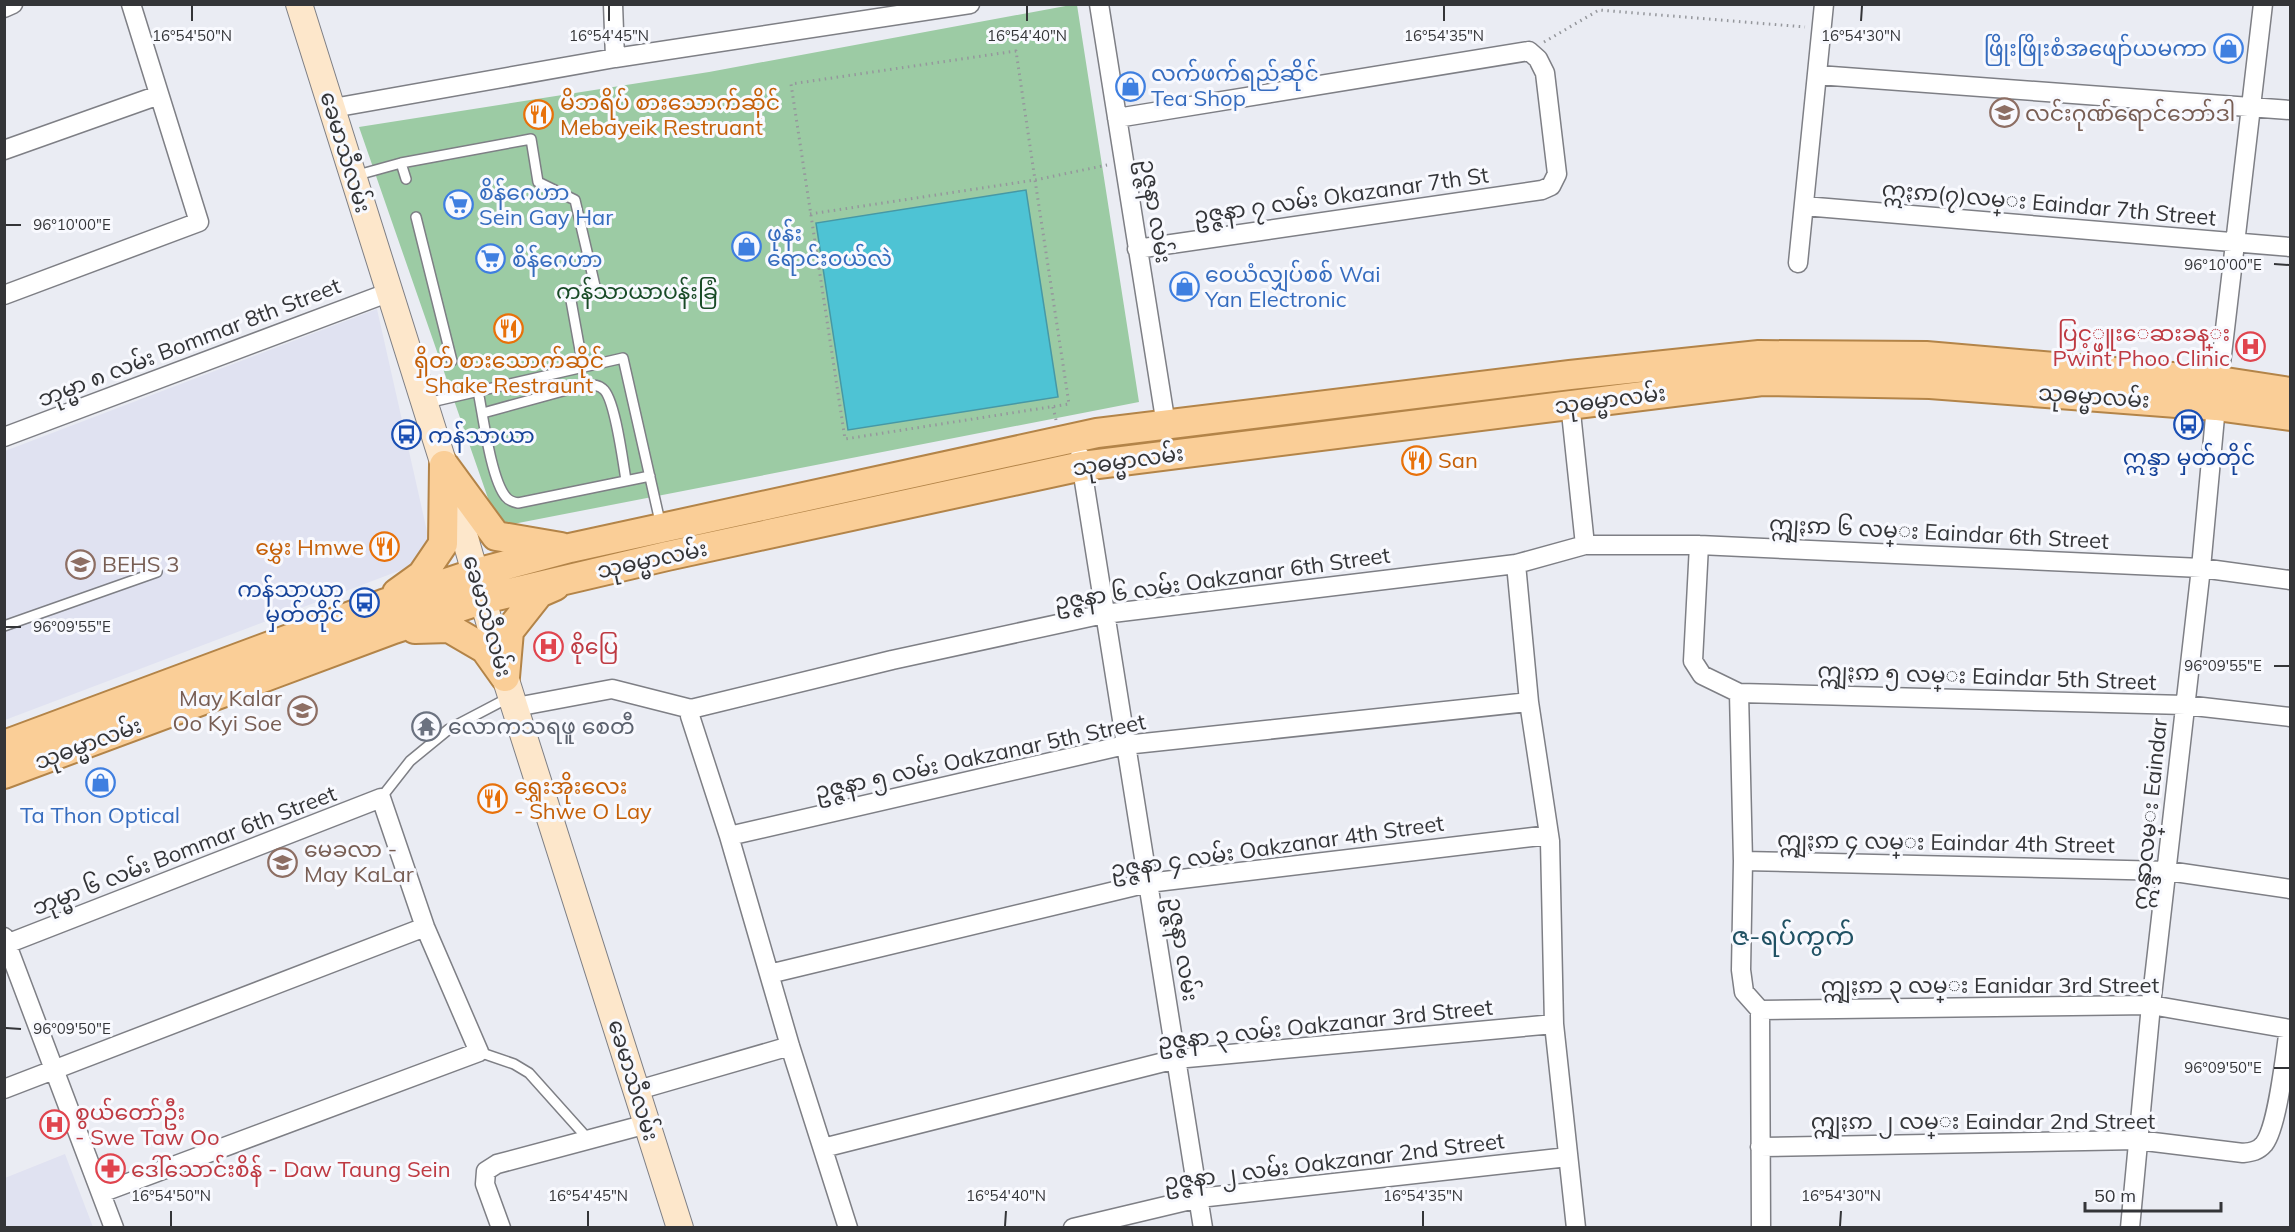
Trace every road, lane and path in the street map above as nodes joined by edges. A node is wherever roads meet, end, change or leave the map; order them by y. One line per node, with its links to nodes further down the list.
1 (13, 4): 10 (street)
2 (131, 4): 16 (street)
3 (299, 4): 17 (main road, ခေမာသီလမ်း)
4 (613, 4): 14 (street)
5 (970, 4): 14 (street)
6 (1099, 4): 20 (street, ဥဇ္ဇနာ လမ်း)
7 (1600, 4): 11 (path)
8 (1824, 4): 12 (street)
9 (2263, 4): 18 (street, ဣန္ဒာလမ္း Eaindar)
10 (4, 8)
11 (1599, 10): 12 (path); 13 (path)
12 (1821, 29): 15 (street)
13 (1528, 51): 20 (street); 32 (street, ဥဇ္ဇနာ ၇ လမ်း Okazanar 7th St)
14 (615, 58): 17 (street)
15 (1818, 75): 18 (street); 27 (street)
16 (159, 95): 21 (street); 35 (street)
17 (333, 108): 24 (main road, ခေမာသီလမ်း)
18 (2251, 108): 19 (street); 30 (street, ဣန္ဒာလမ္း Eaindar)
19 (2290, 110)
20 (1117, 118): 22 (street, ဥဇ္ဇနာ လမ်း)
21 (4, 150)
22 (1124, 162): 26 (path); 32 (street, ဥဇ္ဇနာ လမ်း)
23 (401, 163): 24 (lane); 25 (lane); 37 (lane)
24 (354, 176): 34 (main road, ခေမာသီလမ်း)
25 (406, 179)
26 (1035, 180): 28 (path); 28 (path); 28 (path)
27 (1804, 206): 30 (street, ဣႏၵာ(၇)လမ္း Eaindar 7th Street); 33 (street)
28 (810, 214)
29 (416, 217): 36 (lane)
30 (2236, 243): 31 (street, ဣႏၵာ(၇)လမ္း Eaindar 7th Street); 40 (street, ဣန္ဒာလမ္း Eaindar)
31 (2290, 247)
32 (1137, 249): 45 (street, ဥဇ္ဇနာ လမ်း)
33 (1798, 263)
34 (390, 292): 42 (main road, ခေမာသီလမ်း); 46 (street, ဘုမ္မာ ၈ လမ်း Bommar 8th Street)
35 (4, 295)
36 (452, 361)
37 (583, 367): 38 (lane); 50 (lane)
38 (478, 391): 42 (lane); 43 (lane)
39 (2290, 392): 40 (main road, သုဓမ္မာလမ်း)
40 (2218, 393): 41 (main road, သုဓမ္မာလမ်း); 44 (main road, သုဓမ္မာလမ်း); 45 (main road, သုဓမ္မာလမ်း); 57 (street, ဣန္ဒာလမ္း Eaindar)
41 (1570, 403): 49 (main road, သုဓမ္မာလမ်း); 53 (street)
42 (424, 404): 48 (main road, ခေမာသီလမ်း)
43 (483, 413): 51 (lane); 51 (lane)
44 (2290, 416)
45 (1166, 425): 47 (main road, သုဓမ္မာလမ်း)
46 (4, 437)
47 (1077, 437): 49 (street, ဥဇ္ဇနာ လမ်း); 52 (main road, သုဓမ္မာလမ်း)
48 (444, 465): 55 (main road); 61 (main road, ခေမာသီလမ်း); 62 (main road)
49 (1082, 466): 52 (main road, သုဓမ္မာလမ်း); 63 (street, ဥဇ္ဇနာ လမ်း)
50 (650, 476): 51 (lane); 52 (lane)
51 (626, 480)
52 (664, 542): 55 (main road, သုဓမ္မာလမ်း); 59 (main road, သုဓမ္မာလမ်း)
53 (1585, 545): 54 (street, ဣျႏၵာ ၆ လမ္း Eaindar 6th Street); 56 (street, ဥဇ္ဇနာ ၆ လမ်း Oakzanar 6th Street)
54 (1699, 545): 57 (street, ဣျႏၵာ ၆ လမ္း Eaindar 6th Street); 67 (street, ဣျႏၵာ ၅ လမ္း Eaindar 5th Street)
55 (570, 548): 61 (main road, သုဓမ္မာလမ်း)
56 (1516, 564): 63 (street, ဥဇ္ဇနာ ၆ လမ်း Oakzanar 6th Street); 68 (street)
57 (2201, 568): 60 (street, ဣျႏၵာ ၆ လမ္း Eaindar 6th Street); 69 (street, ဣန္ဒာလမ္း Eaindar)
58 (157, 572): 64 (lane)
59 (577, 576): 61 (main road, သုဓမ္မာလမ်း); 66 (main road)
60 (2290, 580)
61 (480, 586): 62 (main road, သုဓမ္မာလမ်း); 65 (main road, သုဓမ္မာလမ်း); 66 (main road, ခေမာသီလမ်း)
62 (383, 603): 72 (main road, သုဓမ္မာလမ်း)
63 (1104, 614): 70 (street, ဥဇ္ဇနာ ၆ လမ်း Oakzanar 6th Street); 73 (street, ဥဇ္ဇနာ လမ်း)
64 (4, 626)
65 (394, 629): 66 (main road); 74 (main road, သုဓမ္မာလမ်း)
66 (511, 693): 70 (street); 75 (lane); 94 (main road, ခေမာသီလမ်း)
67 (1739, 693): 69 (street, ဣျႏၵာ ၅ လမ္း Eaindar 5th Street); 78 (street)
68 (1529, 702): 73 (street, ဥဇ္ဇနာ ၅ လမ်း Oakzanar 5th Street); 76 (street)
69 (2185, 705): 71 (street, ဣျႏၵာ ၅ လမ္း Eaindar 5th Street); 79 (street, ဣန္ဒာလမ္း Eaindar)
70 (691, 709): 77 (street)
71 (2290, 717)
72 (4, 745)
73 (1125, 745): 77 (street, ဥဇ္ဇနာ ၅ လမ်း Oakzanar 5th Street); 80 (street, ဥဇ္ဇနာ လမ်း)
74 (4, 774)
75 (381, 798): 82 (street); 83 (street, ဘုမ္မာ ၆ လမ်း Bommar 6th Street)
76 (1549, 835): 80 (street, ဥဇ္ဇနာ ၄ လမ်း Oakzanar 4th Street); 87 (street)
77 (729, 836): 84 (street)
78 (1743, 861): 79 (street, ဣျႏၵာ ၄ လမ္း Eaindar 4th Street); 86 (street)
79 (2168, 871): 81 (street, ဣျႏၵာ ၄ လမ္း Eaindar 4th Street); 85 (street, ဣန္ဒာလမ္း Eaindar)
80 (1148, 883): 84 (street, ဥဇ္ဇနာ ၄ လမ်း Oakzanar 4th Street); 91 (street, ဥဇ္ဇနာ လမ်း)
81 (2290, 889)
82 (425, 927): 90 (street); 92 (street)
83 (5, 942): 92 (street)
84 (769, 975): 89 (street)
85 (2151, 1005): 86 (street, ဣျႏၵာ ၃ လမ္း Eanidar 3rd Street); 88 (street, ဣျႏၵာ ၃ လမ္း Eanidar 3rd Street); 97 (street, ဣန္ဒာလမ္း Eaindar)
86 (1760, 1010): 99 (street)
87 (1554, 1024): 91 (street, ဥဇ္ဇနာ ၃ လမ်း Oakzanar 3rd Street); 100 (street)
88 (2290, 1029): 97 (street, ဣျႏၵာ ၂ လမ္း Eaindar 2nd Street)
89 (790, 1046): 94 (street); 98 (street)
90 (479, 1052): 96 (lane); 101 (street)
91 (1176, 1059): 98 (street, ဥဇ္ဇနာ ၃ လမ်း Oakzanar 3rd Street); 102 (street, ဥဇ္ဇနာ လမ်း)
92 (55, 1070): 93 (street); 101 (street)
93 (4, 1089)
94 (638, 1090): 95 (main road, ခေမာသီလမ်း)
95 (647, 1124): 96 (street); 105 (main road, ခေမာသီလမ်း)
96 (589, 1140): 104 (street)
97 (2137, 1140): 99 (street, ဣျႏၵာ ၂ လမ္း Eaindar 2nd Street); 111 (street, ဣန္ဒာလမ္း Eaindar)
98 (823, 1148): 106 (street)
99 (1760, 1148): 110 (street)
100 (1568, 1156): 102 (street, ဥဇ္ဇနာ ၂ လမ်း Oakzanar 2nd Street); 109 (street)
101 (101, 1193): 103 (street)
102 (1199, 1198): 107 (street, ဥဇ္ဇနာ ၂ လမ်း Oakzanar 2nd Street); 108 (street, ဥဇ္ဇနာ လမ်း)
103 (114, 1227)
104 (501, 1227)
105 (680, 1227)
106 (848, 1227)
107 (1073, 1227)
108 (1203, 1227)
109 (1576, 1227)
110 (1761, 1227)
111 (2130, 1227)

